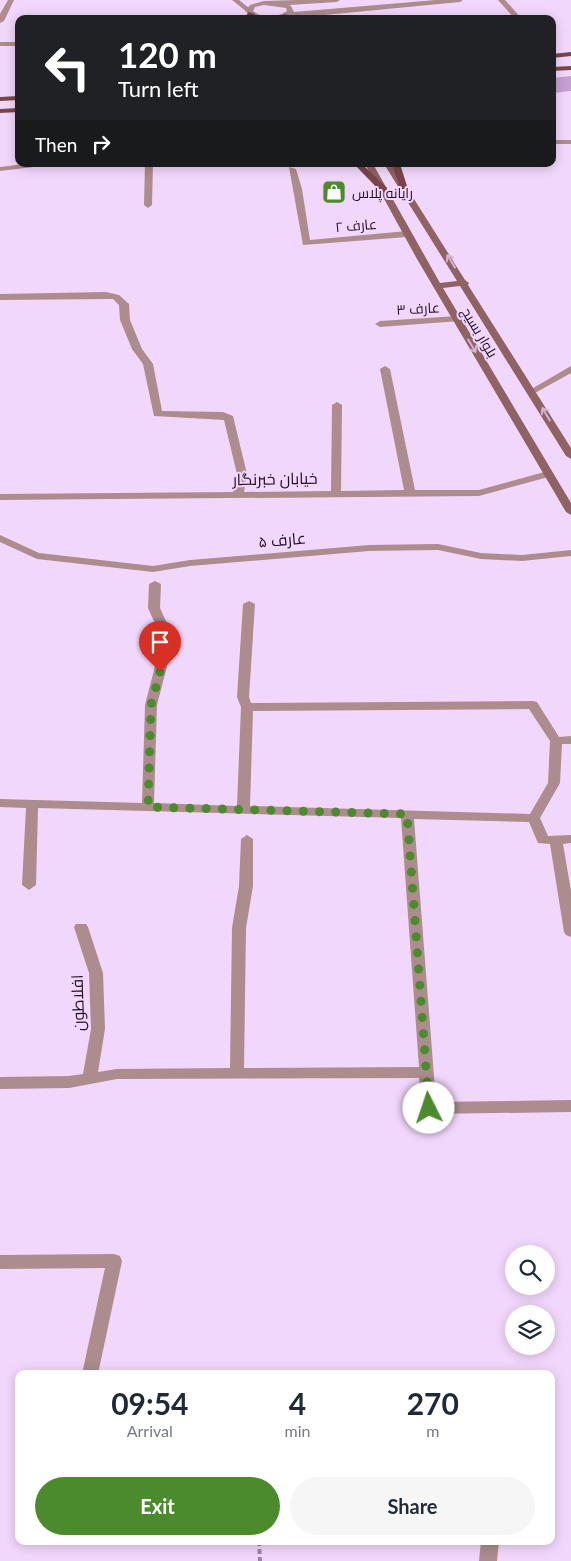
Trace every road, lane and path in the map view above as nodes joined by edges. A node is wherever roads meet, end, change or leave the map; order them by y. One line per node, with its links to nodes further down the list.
1 (11, 0): 9 (street)
2 (235, 0): 11 (street)
3 (337, 0): 8 (street)
4 (372, 0): 10 (street)
5 (381, 0): 10 (street)
6 (460, 0): 10 (street)
7 (501, 0): 14 (street)
8 (272, 2): 11 (street); 12 (street)
9 (4, 8): 15 (street)
10 (383, 9): 13 (street)
11 (249, 15)
12 (287, 15)
13 (310, 15)
14 (515, 15)
15 (0, 21)
16 (0, 44): 17 (street)
17 (15, 44)
18 (571, 54): 19 (main road)
19 (556, 56)
20 (571, 68): 21 (main road)
21 (556, 69)
22 (15, 98): 23 (main road)
23 (0, 99)
24 (15, 110): 25 (main road)
25 (0, 111)
26 (556, 142): 27 (lane)
27 (571, 142)
28 (17, 167): 34 (street)
29 (149, 167): 38 (street)
30 (361, 167): 37 (main road)
31 (371, 167): 37 (main road, بلوار بسیج)
32 (390, 167): 36 (main road, بلوار بسیج)
33 (397, 167): 36 (main road)
34 (0, 169)
35 (292, 169): 39 (street, عارف ۲)
36 (404, 188): 40 (main road, بلوار بسیج, one-way to 36)
37 (384, 190): 39 (main road, بلوار بسیج)
38 (148, 205)
39 (407, 234): 41 (main road, بلوار بسیج)
40 (465, 283): 41 (main road); 47 (main road, بلوار بسیج)
41 (437, 286): 43 (main road, بلوار بسیج)
42 (0, 297): 53 (street)
43 (457, 319): 44 (street, عارف ۳); 50 (main road, بلوار بسیج, one-way to 50)
44 (380, 324)
45 (571, 368): 47 (lane)
46 (385, 369): 51 (street)
47 (532, 391): 49 (main road, بلوار بسیج, one-way to 47)
48 (337, 405): 52 (street)
49 (571, 456)
50 (548, 474): 51 (street, خیابان خبرنگار); 55 (main road, بلوار بسیج)
51 (410, 493): 52 (street, خیابان خبرنگار)
52 (336, 494): 53 (street, خیابان خبرنگار)
53 (238, 495): 54 (street, خیابان خبرنگار)
54 (0, 497)
55 (571, 512)
56 (0, 538): 57 (street, عارف ۵)
57 (571, 552)
58 (155, 584): 65 (street)
59 (249, 604): 60 (street)
60 (247, 707): 62 (street); 66 (street)
61 (571, 740): 62 (street)
62 (556, 741): 68 (street)
63 (0, 803): 64 (street)
64 (32, 804): 65 (street); 72 (street)
65 (148, 807): 66 (street)
66 (243, 810): 67 (street)
67 (407, 814): 68 (street); 75 (street)
68 (534, 818): 71 (street)
69 (247, 839): 76 (street)
70 (571, 839): 71 (street)
71 (549, 840): 74 (street)
72 (29, 885)
73 (81, 927): 77 (street, افلاطون)
74 (571, 932)
75 (427, 1072): 76 (street); 79 (street)
76 (237, 1073): 77 (street)
77 (90, 1078): 78 (street)
78 (0, 1083)
79 (571, 1106)
80 (0, 1262): 81 (street)
81 (91, 1370)
82 (259, 1545): 84 (path)
83 (490, 1545): 85 (street)
84 (260, 1561)
85 (488, 1561)

